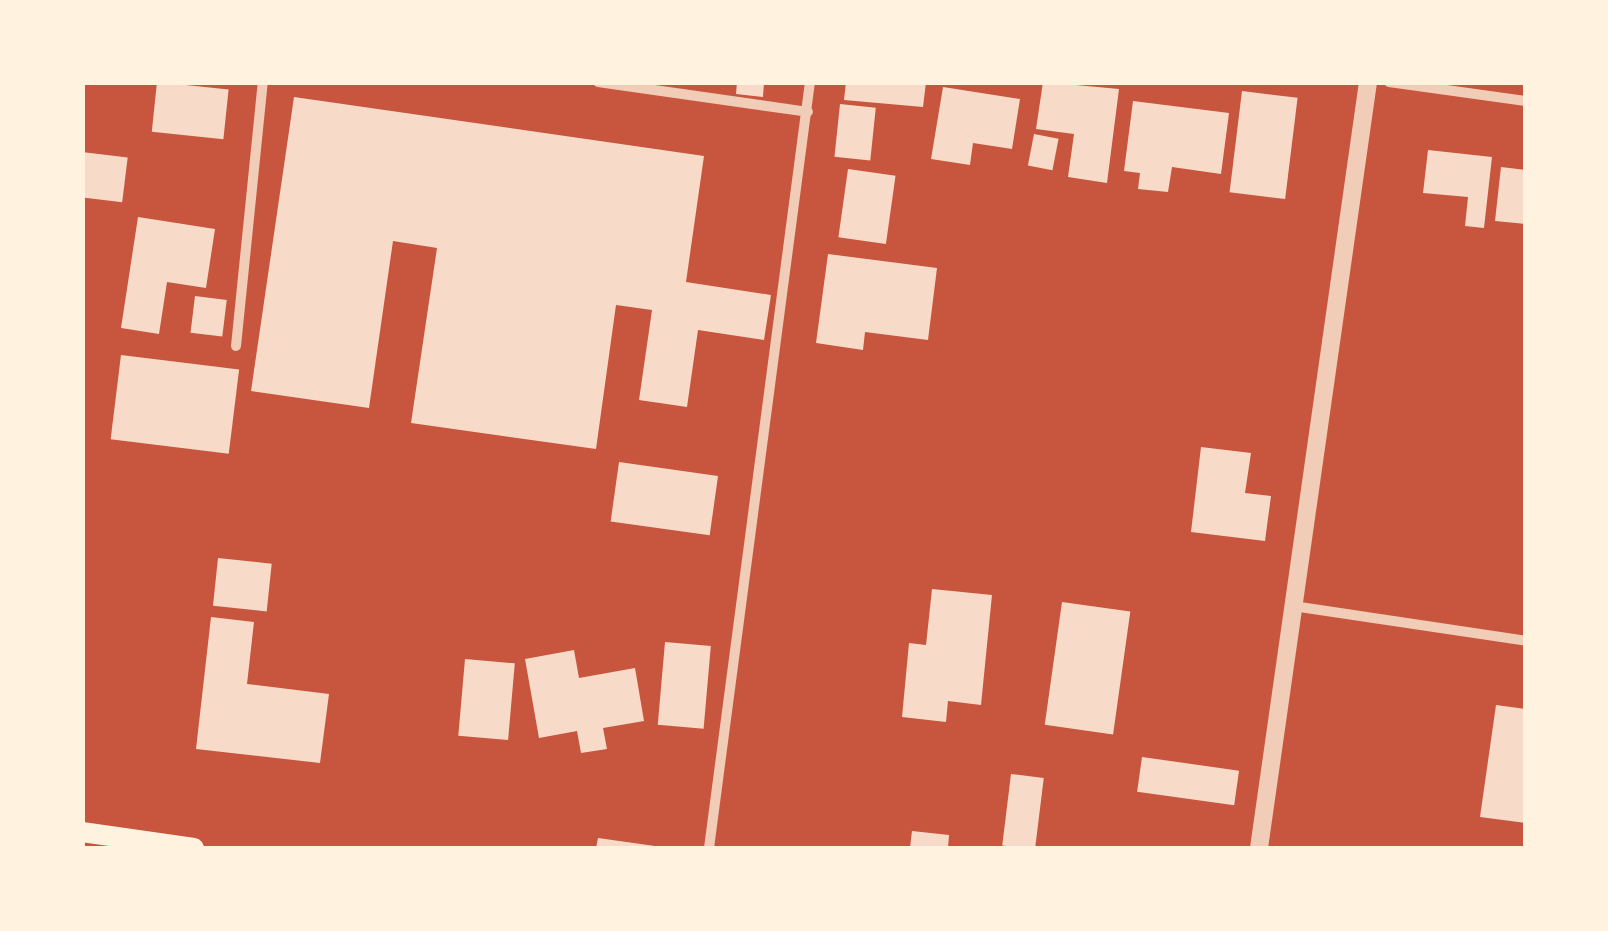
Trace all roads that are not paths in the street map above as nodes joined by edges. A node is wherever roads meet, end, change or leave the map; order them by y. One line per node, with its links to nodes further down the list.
1 (263, 82): 8 (street)
2 (598, 82): 7 (street)
3 (810, 82): 7 (street)
4 (1368, 82): 9 (street)
5 (1389, 82): 6 (street)
6 (1526, 101)
7 (808, 112): 13 (street)
8 (236, 346)
9 (1292, 606): 10 (street); 14 (street)
10 (1526, 642)
11 (82, 832): 12 (main road)
12 (194, 848)
13 (709, 848)
14 (1259, 848)

